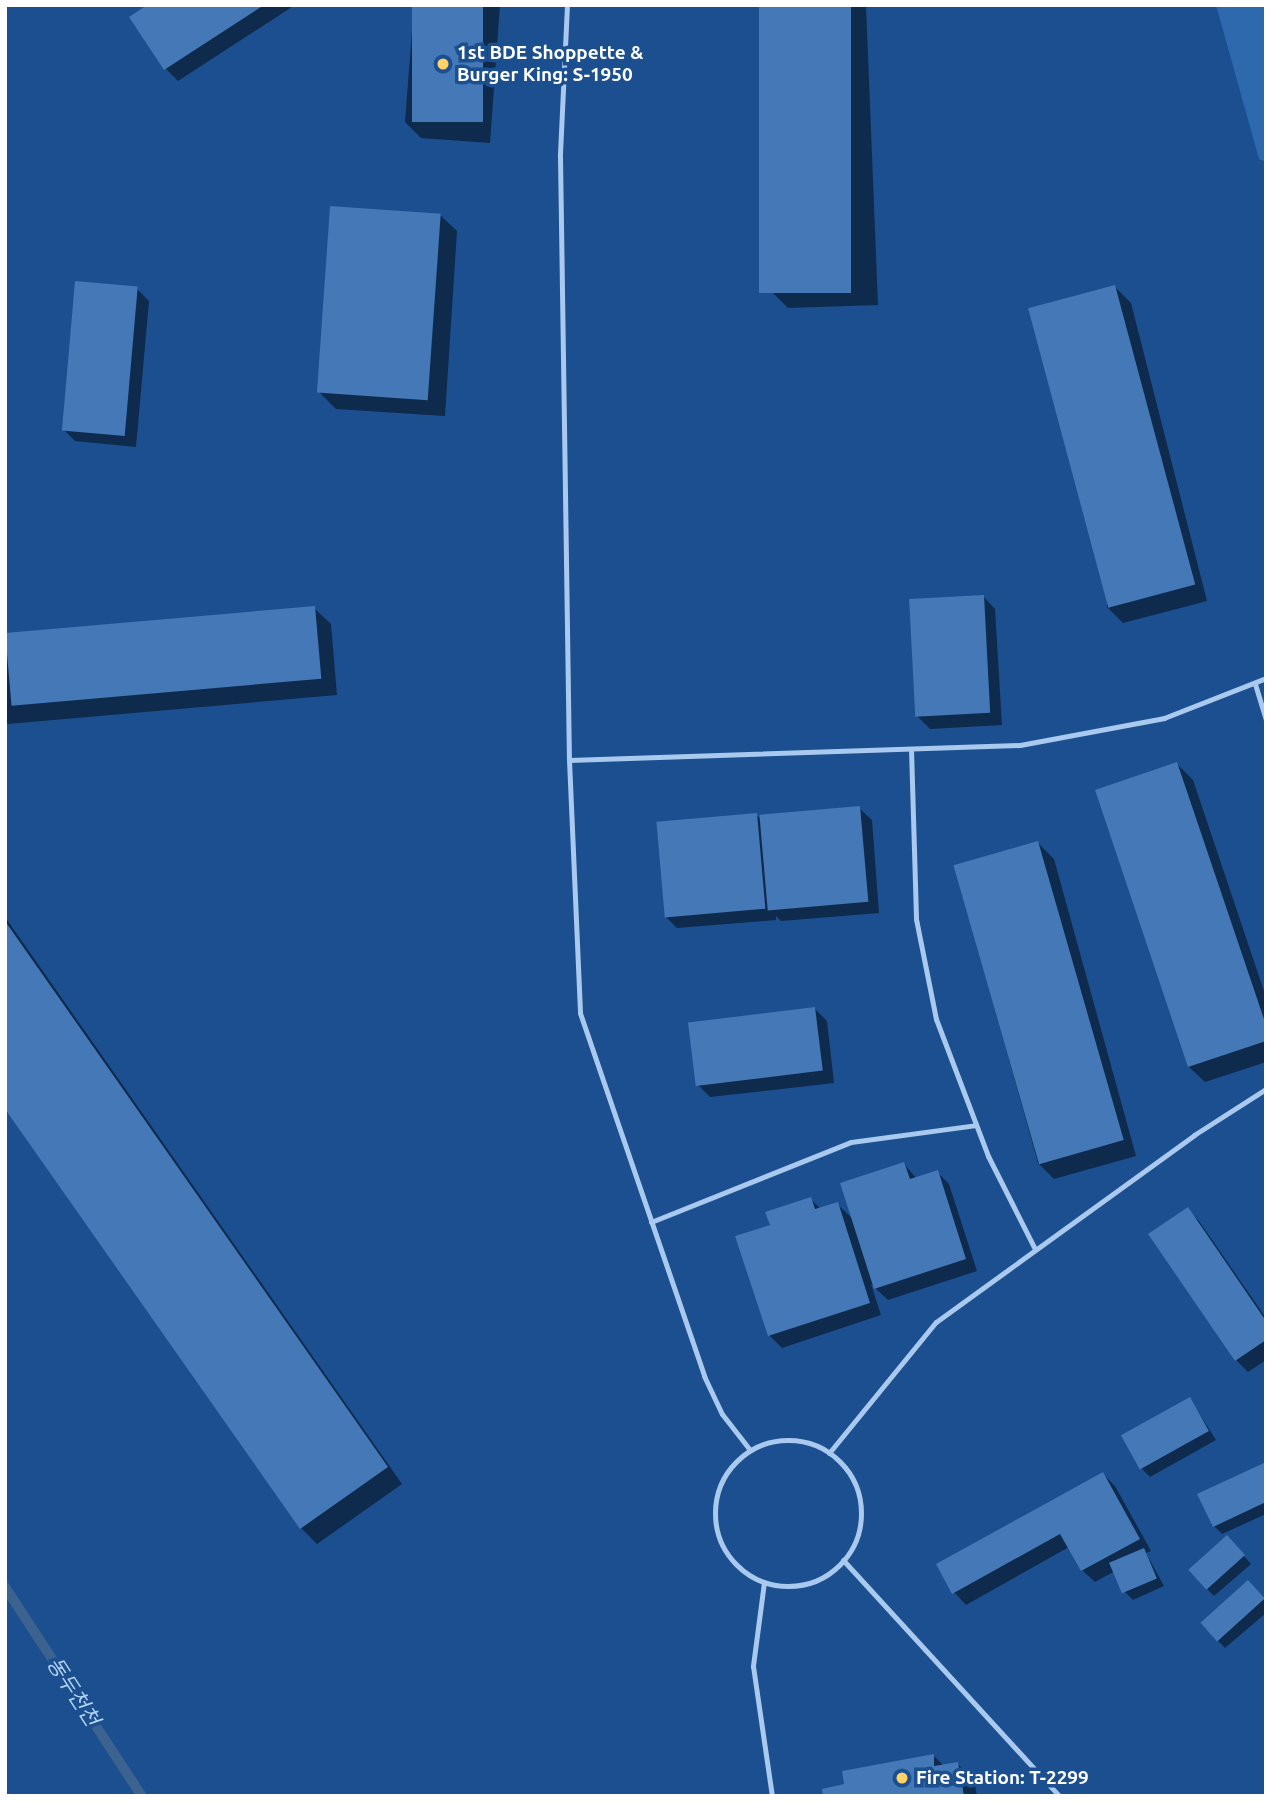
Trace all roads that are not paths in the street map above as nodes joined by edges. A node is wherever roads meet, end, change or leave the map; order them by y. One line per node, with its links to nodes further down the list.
1 (566, 5): 6 (lane)
2 (1266, 678): 3 (lane)
3 (1255, 684): 4 (lane); 5 (lane)
4 (1266, 720)
5 (911, 749): 6 (lane); 8 (lane)
6 (569, 760): 9 (lane)
7 (1266, 1089): 10 (lane)
8 (976, 1125): 9 (lane); 10 (lane)
9 (651, 1222): 11 (lane)
10 (1035, 1249): 12 (lane)
11 (750, 1450): 12 (lane); 14 (lane)
12 (829, 1453): 13 (lane)
13 (843, 1560): 14 (lane); 16 (lane)
14 (764, 1582): 15 (lane)
15 (772, 1796)
16 (1059, 1796)

